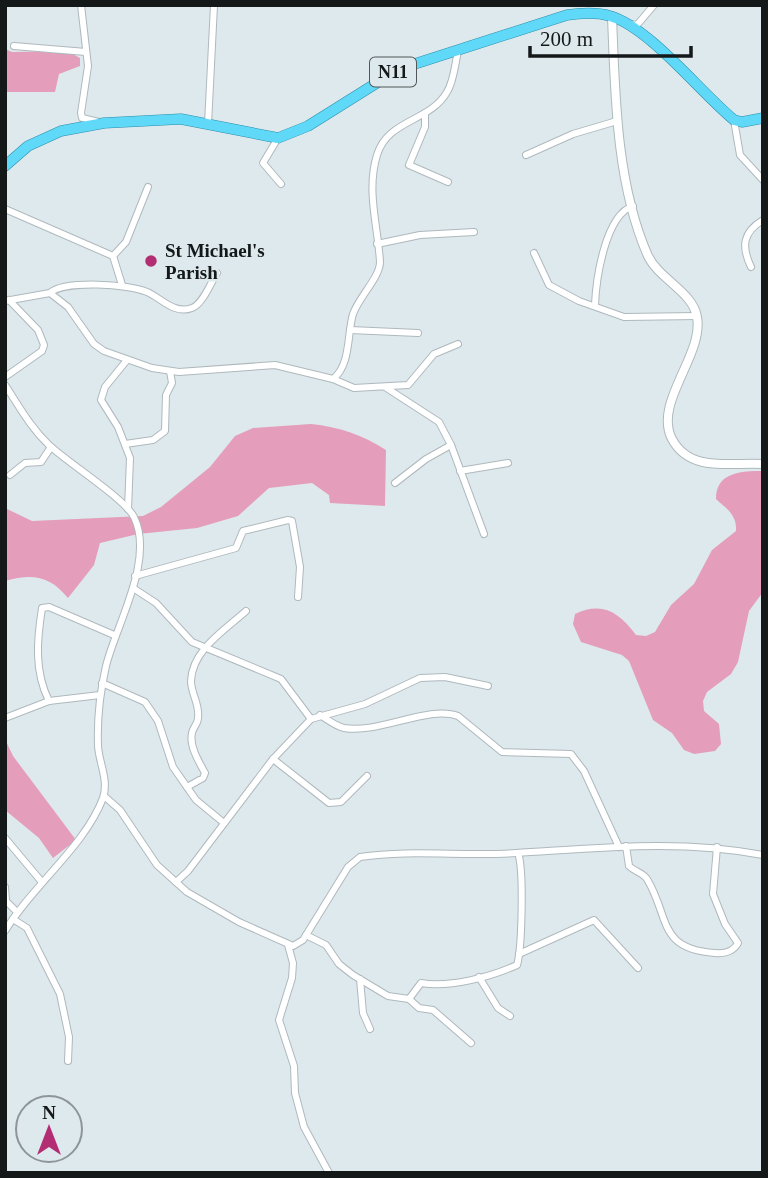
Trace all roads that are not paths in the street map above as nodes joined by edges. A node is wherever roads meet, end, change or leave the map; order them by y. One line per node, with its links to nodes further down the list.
1 (81, 5): 9 (street)
2 (214, 5): 15 (street)
3 (654, 5): 6 (street)
4 (582, 9): 5 (highway, N11); 8 (highway, N11)
5 (612, 16): 6 (highway, N11); 13 (street)
6 (628, 24): 12 (highway, N11)
7 (14, 46): 9 (street)
8 (458, 51): 10 (street); 16 (highway, N11)
9 (86, 52): 14 (street)
10 (425, 113): 20 (street); 27 (street)
11 (763, 118): 12 (highway)
12 (734, 120): 19 (street)
13 (617, 121): 17 (street); 23 (street)
14 (104, 123): 15 (highway); 18 (highway)
15 (208, 124): 16 (highway)
16 (278, 138): 21 (street)
17 (526, 155)
18 (5, 165)
19 (763, 180)
20 (448, 182)
21 (281, 184)
22 (148, 187): 29 (street)
23 (633, 206): 35 (street); 36 (street)
24 (5, 209): 29 (street)
25 (763, 220): 30 (street)
26 (474, 232): 27 (street)
27 (377, 244): 37 (street)
28 (534, 253): 35 (street)
29 (113, 256): 32 (street)
30 (751, 267)
31 (217, 272): 32 (street)
32 (122, 285): 33 (street)
33 (50, 293): 34 (street); 40 (street)
34 (7, 300): 42 (street)
35 (595, 305): 36 (street)
36 (697, 316): 50 (street)
37 (350, 330): 38 (street); 43 (street)
38 (418, 333)
39 (458, 344): 45 (street)
40 (127, 360): 41 (street); 46 (street)
41 (170, 371): 43 (street); 46 (street)
42 (5, 377)
43 (333, 379): 45 (street)
44 (5, 385): 48 (street)
45 (385, 387): 47 (street)
46 (125, 444): 54 (street)
47 (451, 445): 51 (street); 53 (street)
48 (51, 447): 52 (street); 54 (street)
49 (508, 463): 51 (street)
50 (763, 464)
51 (460, 471): 55 (street)
52 (10, 475)
53 (395, 483)
54 (128, 509): 56 (street)
55 (484, 534)
56 (135, 576): 57 (street); 58 (street)
57 (133, 588): 60 (street); 61 (street)
58 (298, 597)
59 (246, 611): 61 (street)
60 (114, 635): 62 (street); 65 (street)
61 (205, 648): 68 (street); 71 (street)
62 (103, 683): 64 (street); 71 (street)
63 (488, 686): 66 (street)
64 (100, 695): 65 (street); 72 (street)
65 (49, 701): 67 (street)
66 (320, 715): 68 (street); 75 (street)
67 (5, 718)
68 (310, 719): 69 (street)
69 (273, 759): 70 (street); 73 (street)
70 (367, 776)
71 (187, 788): 73 (street)
72 (104, 796): 79 (street); 80 (street)
73 (224, 823): 80 (street)
74 (5, 838): 79 (street)
75 (623, 846): 76 (street); 76 (street); 77 (street)
76 (717, 847): 78 (street)
77 (518, 853): 84 (street); 86 (street)
78 (763, 855)
79 (41, 881): 82 (street)
80 (176, 882): 85 (street)
81 (5, 887): 82 (street)
82 (15, 915): 83 (street); 94 (street)
83 (5, 931)
84 (306, 935): 85 (street); 89 (street)
85 (288, 945): 95 (street)
86 (519, 954): 87 (street); 88 (street)
87 (638, 968)
88 (480, 977): 90 (street); 91 (street)
89 (360, 979): 90 (street); 92 (street)
90 (410, 999): 93 (street)
91 (510, 1016)
92 (370, 1029)
93 (471, 1043)
94 (68, 1061)
95 (329, 1173)

